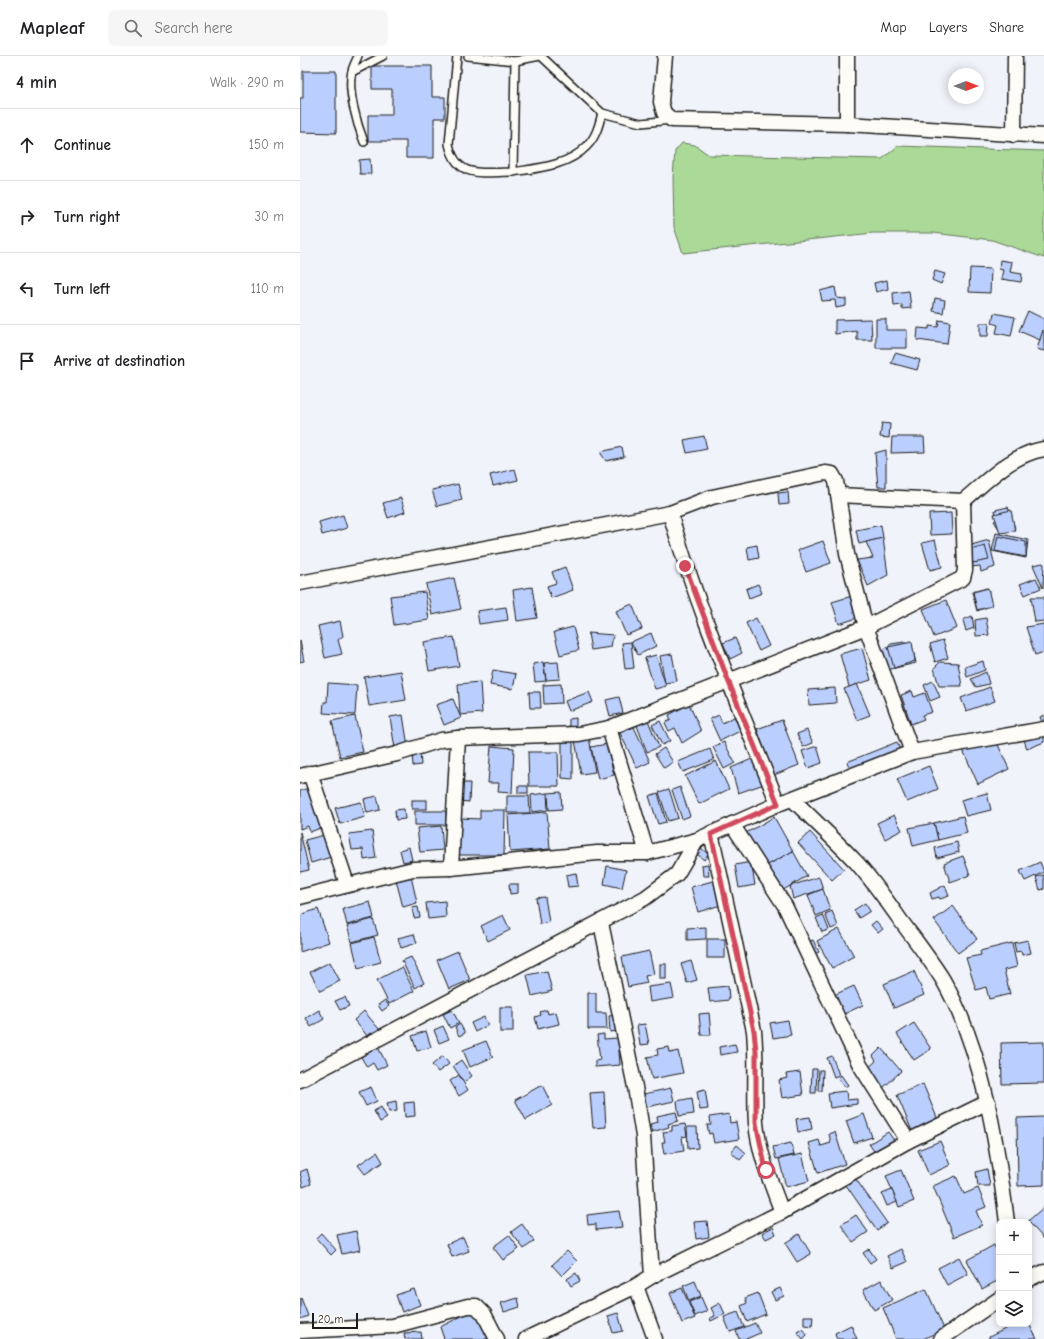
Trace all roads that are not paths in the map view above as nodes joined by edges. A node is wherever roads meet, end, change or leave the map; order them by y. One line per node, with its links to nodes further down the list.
1 (358, 56): 10 (lane)
2 (384, 56): 10 (lane)
3 (457, 56): 17 (lane)
4 (468, 56): 9 (lane)
5 (540, 56): 9 (lane); 11 (lane)
6 (665, 56): 12 (street)
7 (847, 56): 13 (street)
8 (1015, 56): 14 (street)
9 (515, 62): 17 (lane)
10 (352, 72): 16 (lane)
11 (602, 113): 12 (lane); 17 (lane)
12 (672, 120): 13 (street)
13 (847, 124): 14 (street)
14 (1014, 135): 15 (street)
15 (1044, 136)
16 (364, 142)
17 (513, 172)
18 (1044, 449): 20 (street)
19 (838, 495): 20 (street); 21 (street); 23 (street)
20 (963, 501): 23 (street)
21 (670, 513): 22 (street); 24 (street)
22 (300, 583)
23 (866, 627): 24 (street); 28 (street)
24 (728, 680): 25 (street); 31 (street)
25 (609, 728): 27 (street); 35 (street)
26 (1044, 728): 28 (street)
27 (458, 738): 29 (street); 36 (street)
28 (912, 752): 30 (street)
29 (305, 775): 37 (street)
30 (792, 799): 31 (street); 41 (street)
31 (778, 804): 32 (street)
32 (732, 824): 33 (street); 42 (street)
33 (711, 834): 34 (street); 43 (street)
34 (697, 840): 35 (street); 39 (street)
35 (647, 853): 36 (street)
36 (451, 868): 37 (street)
37 (347, 884): 38 (street)
38 (300, 897)
39 (601, 923): 40 (street); 46 (street)
40 (300, 1080)
41 (988, 1102): 42 (street); 44 (street)
42 (908, 1141): 43 (street)
43 (782, 1212): 46 (street)
44 (1007, 1219)
45 (1044, 1272): 47 (street)
46 (652, 1276): 48 (street)
47 (1032, 1278)
48 (636, 1286): 52 (street); 53 (street)
49 (996, 1301): 54 (street)
50 (300, 1331): 51 (street)
51 (497, 1339)
52 (526, 1339)
53 (655, 1339)
54 (941, 1339)

